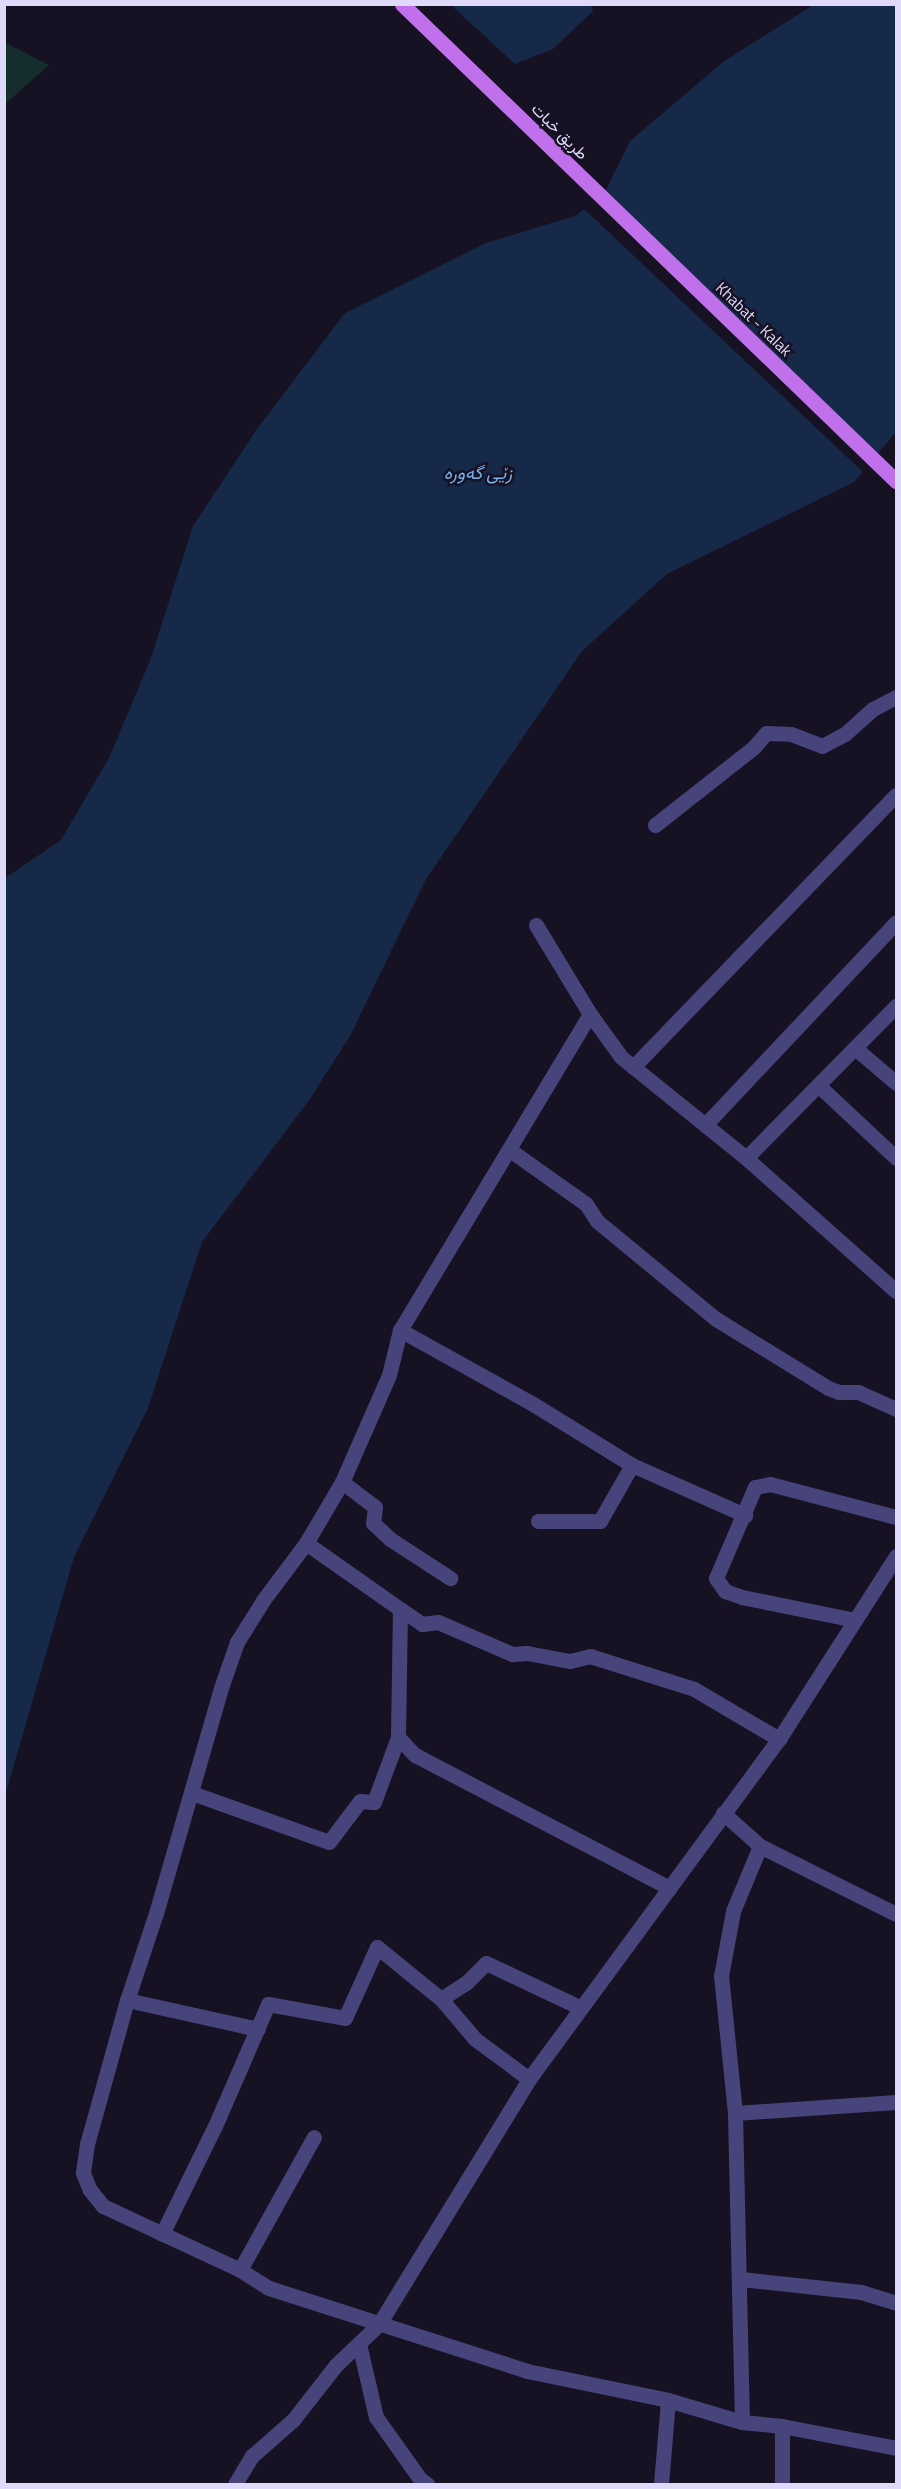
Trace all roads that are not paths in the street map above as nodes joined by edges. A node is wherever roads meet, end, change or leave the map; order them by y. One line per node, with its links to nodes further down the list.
1 (402, 4): 2 (main road, طريق خبات)
2 (587, 184): 3 (main road, Khabat - Kalak)
3 (897, 481)
4 (897, 697): 6 (street)
5 (897, 795): 12 (street)
6 (655, 825)
7 (897, 922): 15 (street)
8 (536, 925): 10 (street)
9 (897, 1006): 11 (street)
10 (590, 1014): 12 (street); 16 (street)
11 (855, 1048): 13 (street); 14 (street)
12 (633, 1067): 15 (street)
13 (897, 1083)
14 (818, 1085): 17 (street); 18 (street)
15 (705, 1125): 17 (street)
16 (510, 1150): 20 (street); 21 (street)
17 (746, 1158): 19 (street)
18 (897, 1158)
19 (897, 1291)
20 (400, 1330): 22 (street); 23 (street)
21 (897, 1409)
22 (632, 1464): 24 (street); 26 (street)
23 (342, 1482): 27 (street); 29 (street)
24 (745, 1515): 25 (street); 31 (street)
25 (897, 1516)
26 (538, 1521)
27 (306, 1543): 30 (street); 34 (street)
28 (897, 1556): 31 (street)
29 (450, 1578)
30 (400, 1609): 32 (street); 33 (street)
31 (855, 1620): 33 (street)
32 (398, 1737): 34 (street); 37 (street)
33 (779, 1739): 35 (street)
34 (192, 1793): 40 (street)
35 (723, 1813): 36 (street); 37 (street)
36 (760, 1846): 38 (street); 45 (street)
37 (669, 1888): 41 (street)
38 (897, 1914)
39 (441, 1999): 41 (street); 42 (street); 43 (street)
40 (127, 2000): 42 (street); 47 (street)
41 (581, 2008): 43 (street)
42 (258, 2029): 47 (street)
43 (529, 2079): 51 (street)
44 (897, 2102): 45 (street)
45 (735, 2113): 49 (street)
46 (314, 2137): 48 (street)
47 (162, 2234): 48 (street)
48 (240, 2270): 51 (street)
49 (741, 2279): 50 (street); 54 (street)
50 (897, 2303)
51 (379, 2324): 52 (street); 53 (street)
52 (359, 2344): 57 (street); 58 (street)
53 (668, 2400): 54 (street); 59 (street)
54 (742, 2422): 55 (street)
55 (782, 2426): 56 (street); 60 (street)
56 (897, 2448)
57 (235, 2484)
58 (428, 2484)
59 (661, 2484)
60 (782, 2484)

